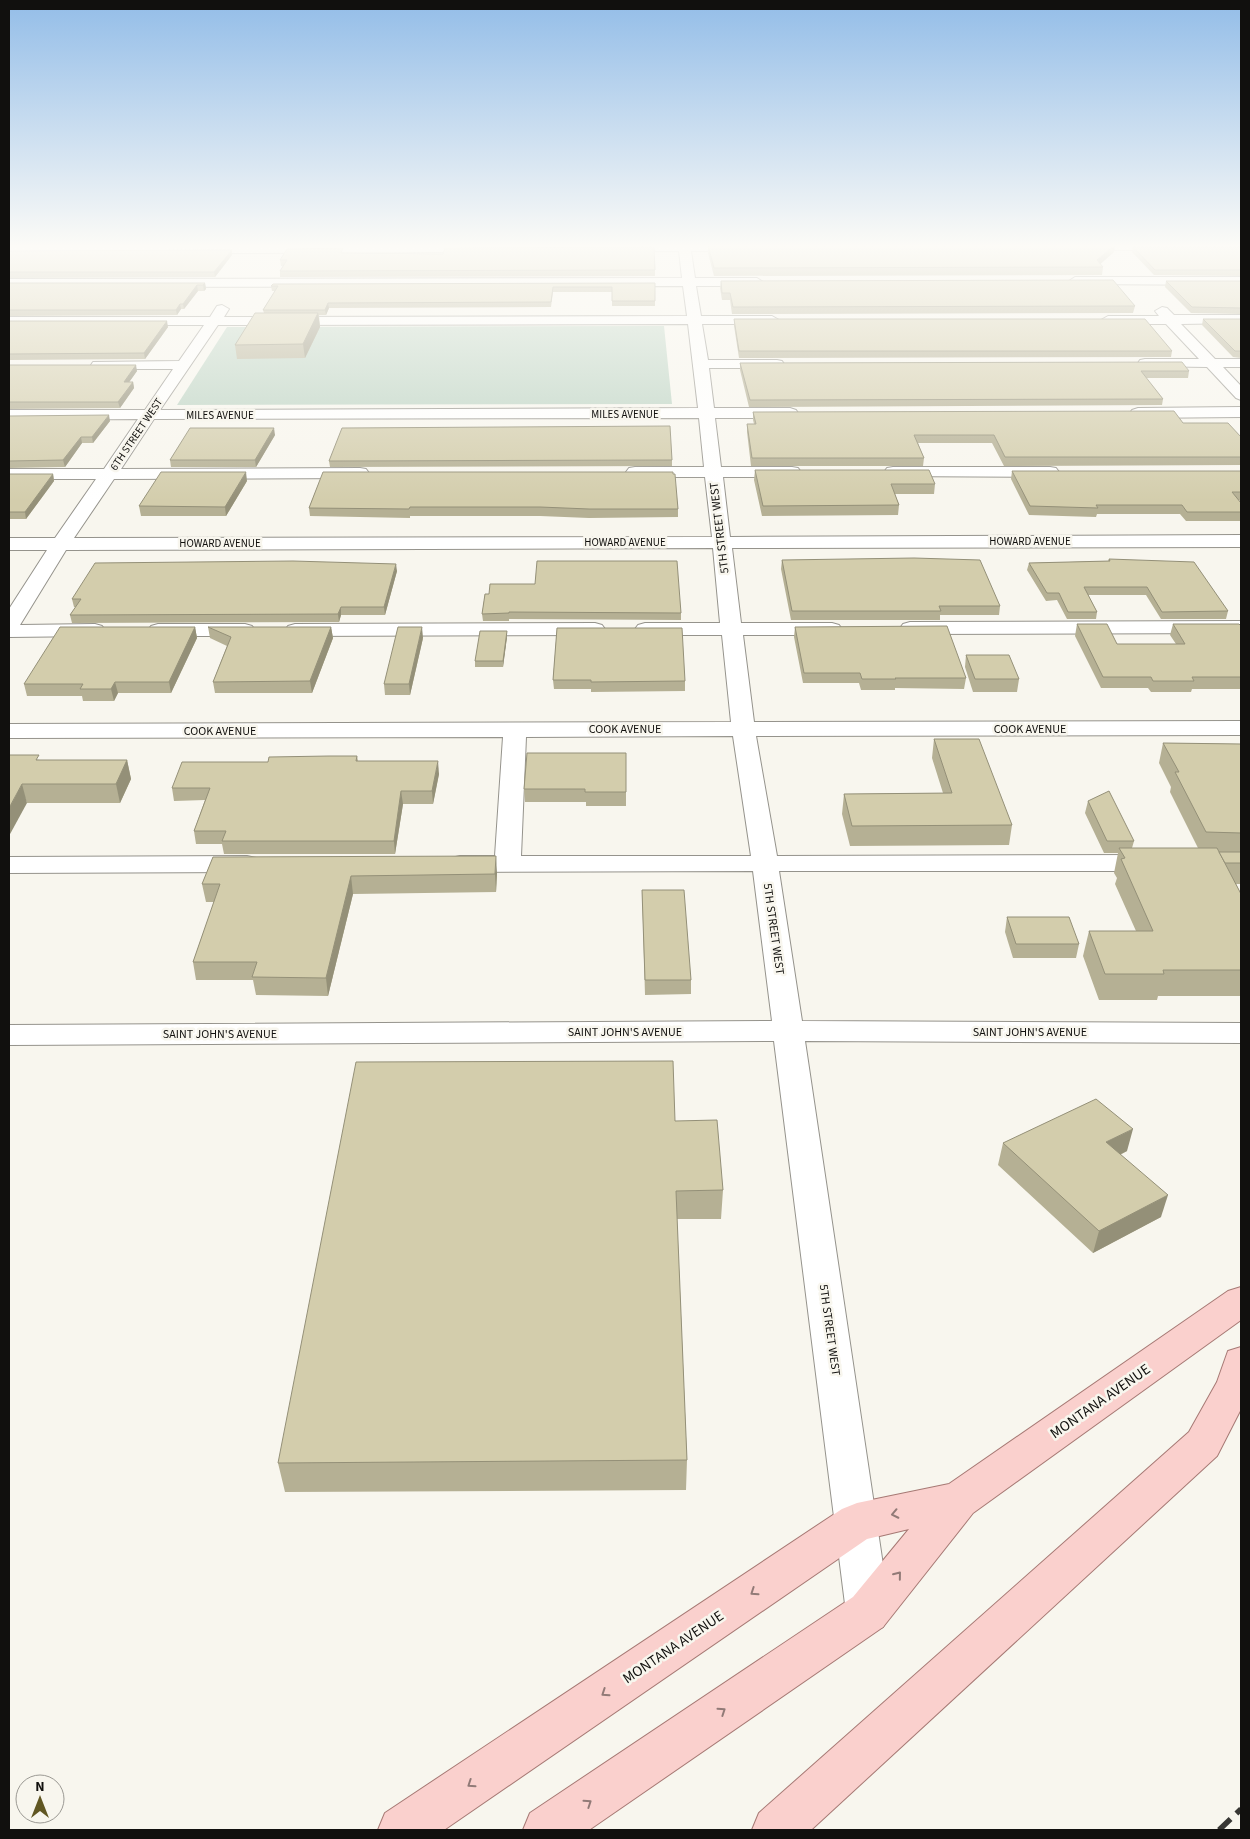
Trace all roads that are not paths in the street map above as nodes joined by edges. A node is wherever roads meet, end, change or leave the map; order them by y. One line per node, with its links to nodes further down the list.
1 (207, 331): 10 (street, 6TH STREET WEST)
2 (696, 331): 6 (street, 5TH STREET WEST)
3 (1181, 331): 4 (street)
4 (1212, 363): 5 (street); 8 (street); 11 (street)
5 (1241, 363)
6 (701, 364): 7 (street); 14 (street, 5TH STREET WEST)
7 (790, 364)
8 (1133, 364)
9 (86, 365): 10 (street)
10 (184, 365): 17 (street, 6TH STREET WEST)
11 (1241, 395)
12 (1122, 412): 13 (street)
13 (1241, 412)
14 (706, 413): 15 (street, MILES AVENUE); 17 (street, MILES AVENUE); 19 (street, 5TH STREET WEST)
15 (805, 413)
16 (9, 415): 17 (street, MILES AVENUE)
17 (150, 415): 25 (street, 6TH STREET WEST)
18 (614, 472): 19 (street)
19 (712, 472): 20 (street); 27 (street, 5TH STREET WEST)
20 (812, 472)
21 (872, 472): 22 (street)
22 (1062, 472)
23 (376, 473): 25 (street)
24 (9, 474): 25 (street)
25 (109, 474): 28 (street, 6TH STREET WEST)
26 (1241, 541): 27 (street, HOWARD AVENUE)
27 (720, 542): 28 (street, HOWARD AVENUE); 34 (street, 5TH STREET WEST)
28 (61, 543): 29 (street, HOWARD AVENUE); 30 (street, 6TH STREET WEST)
29 (9, 544)
30 (9, 624)
31 (1241, 627): 33 (street)
32 (852, 628): 34 (street)
33 (892, 628)
34 (732, 629): 35 (street); 37 (street, 5TH STREET WEST)
35 (9, 630)
36 (1241, 728): 37 (street, COOK AVENUE)
37 (743, 729): 38 (street, COOK AVENUE); 40 (street, 5TH STREET WEST)
38 (515, 730): 39 (street, COOK AVENUE); 42 (street)
39 (9, 731)
40 (764, 862): 41 (street); 42 (street); 46 (street, 5TH STREET WEST)
41 (1172, 862)
42 (508, 863): 44 (street)
43 (268, 864): 45 (street)
44 (438, 864)
45 (9, 865)
46 (788, 1031): 47 (street, SAINT JOHN'S AVENUE); 48 (street, SAINT JOHN'S AVENUE); 52 (street, 5TH STREET WEST)
47 (1241, 1033)
48 (9, 1035)
49 (1241, 1301): 51 (main road, MONTANA AVENUE)
50 (1241, 1362): 56 (main road)
51 (959, 1500): 52 (main road, MONTANA AVENUE, one-way to 52); 53 (main road, MONTANA AVENUE, one-way to 51)
52 (857, 1522): 53 (street, 5TH STREET WEST); 54 (main road, MONTANA AVENUE, one-way to 54)
53 (868, 1612): 55 (main road, MONTANA AVENUE, one-way to 53)
54 (402, 1830)
55 (547, 1830)
56 (776, 1830)

